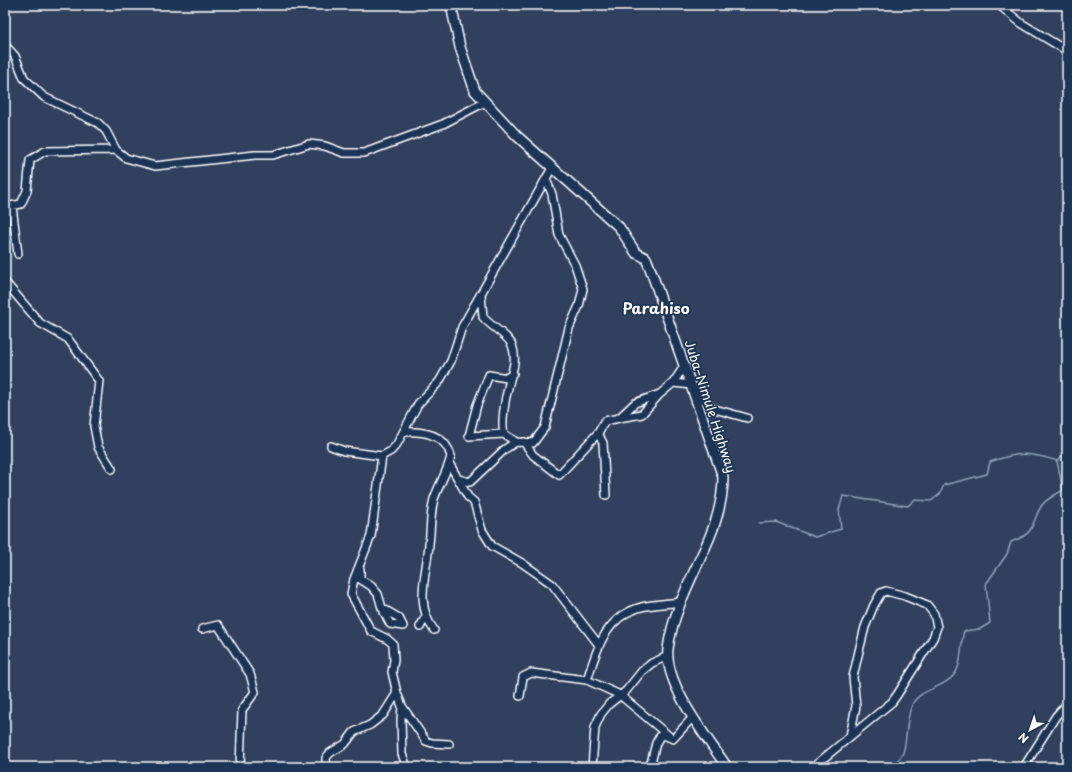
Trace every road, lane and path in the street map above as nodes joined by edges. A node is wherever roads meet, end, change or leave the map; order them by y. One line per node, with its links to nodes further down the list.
1 (452, 5): 5 (main road, Juba–Nimule Highway)
2 (999, 5): 4 (street)
3 (5, 45): 6 (street)
4 (1067, 51)
5 (485, 102): 6 (street); 7 (main road, Juba–Nimule Highway)
6 (116, 150): 9 (street)
7 (552, 168): 8 (street); 13 (main road, Juba–Nimule Highway)
8 (546, 179): 12 (street); 23 (street)
9 (9, 206): 10 (street)
10 (18, 254)
11 (5, 282): 27 (street)
12 (481, 295): 14 (street); 20 (street)
13 (685, 365): 15 (street); 16 (main road, Juba–Nimule Highway)
14 (513, 373): 22 (street); 22 (street)
15 (673, 383): 16 (street); 17 (street)
16 (692, 385): 19 (street); 31 (main road, Juba–Nimule Highway)
17 (660, 394): 18 (street); 18 (street)
18 (619, 418): 21 (street)
19 (747, 418)
20 (404, 432): 25 (street); 26 (street)
21 (598, 433): 23 (street); 29 (street)
22 (504, 434): 23 (street)
23 (520, 442): 28 (street)
24 (331, 446): 25 (street)
25 (382, 456): 30 (street)
26 (449, 463): 28 (street); 32 (street)
27 (112, 469)
28 (458, 479): 37 (street)
29 (606, 495)
30 (360, 567): 36 (street); 36 (street)
31 (681, 602): 37 (street); 38 (main road, Juba–Nimule Highway)
32 (426, 616): 33 (street); 35 (street)
33 (420, 628)
34 (202, 629): 49 (street)
35 (434, 630)
36 (381, 636): 40 (street)
37 (599, 645): 39 (street)
38 (668, 656): 41 (street); 45 (main road, Juba–Nimule Highway)
39 (587, 680): 41 (street); 42 (street)
40 (396, 693): 44 (street); 50 (street)
41 (620, 695): 46 (street); 52 (street)
42 (520, 696)
43 (1067, 704): 56 (street)
44 (402, 706): 48 (street); 51 (street)
45 (693, 717): 46 (street); 54 (main road, Juba–Nimule Highway)
46 (669, 736): 53 (street)
47 (850, 736): 47 (street); 55 (street)
48 (449, 744)
49 (240, 767)
50 (326, 767)
51 (407, 767)
52 (592, 767)
53 (650, 767)
54 (727, 767)
55 (813, 767)
56 (1024, 767)

